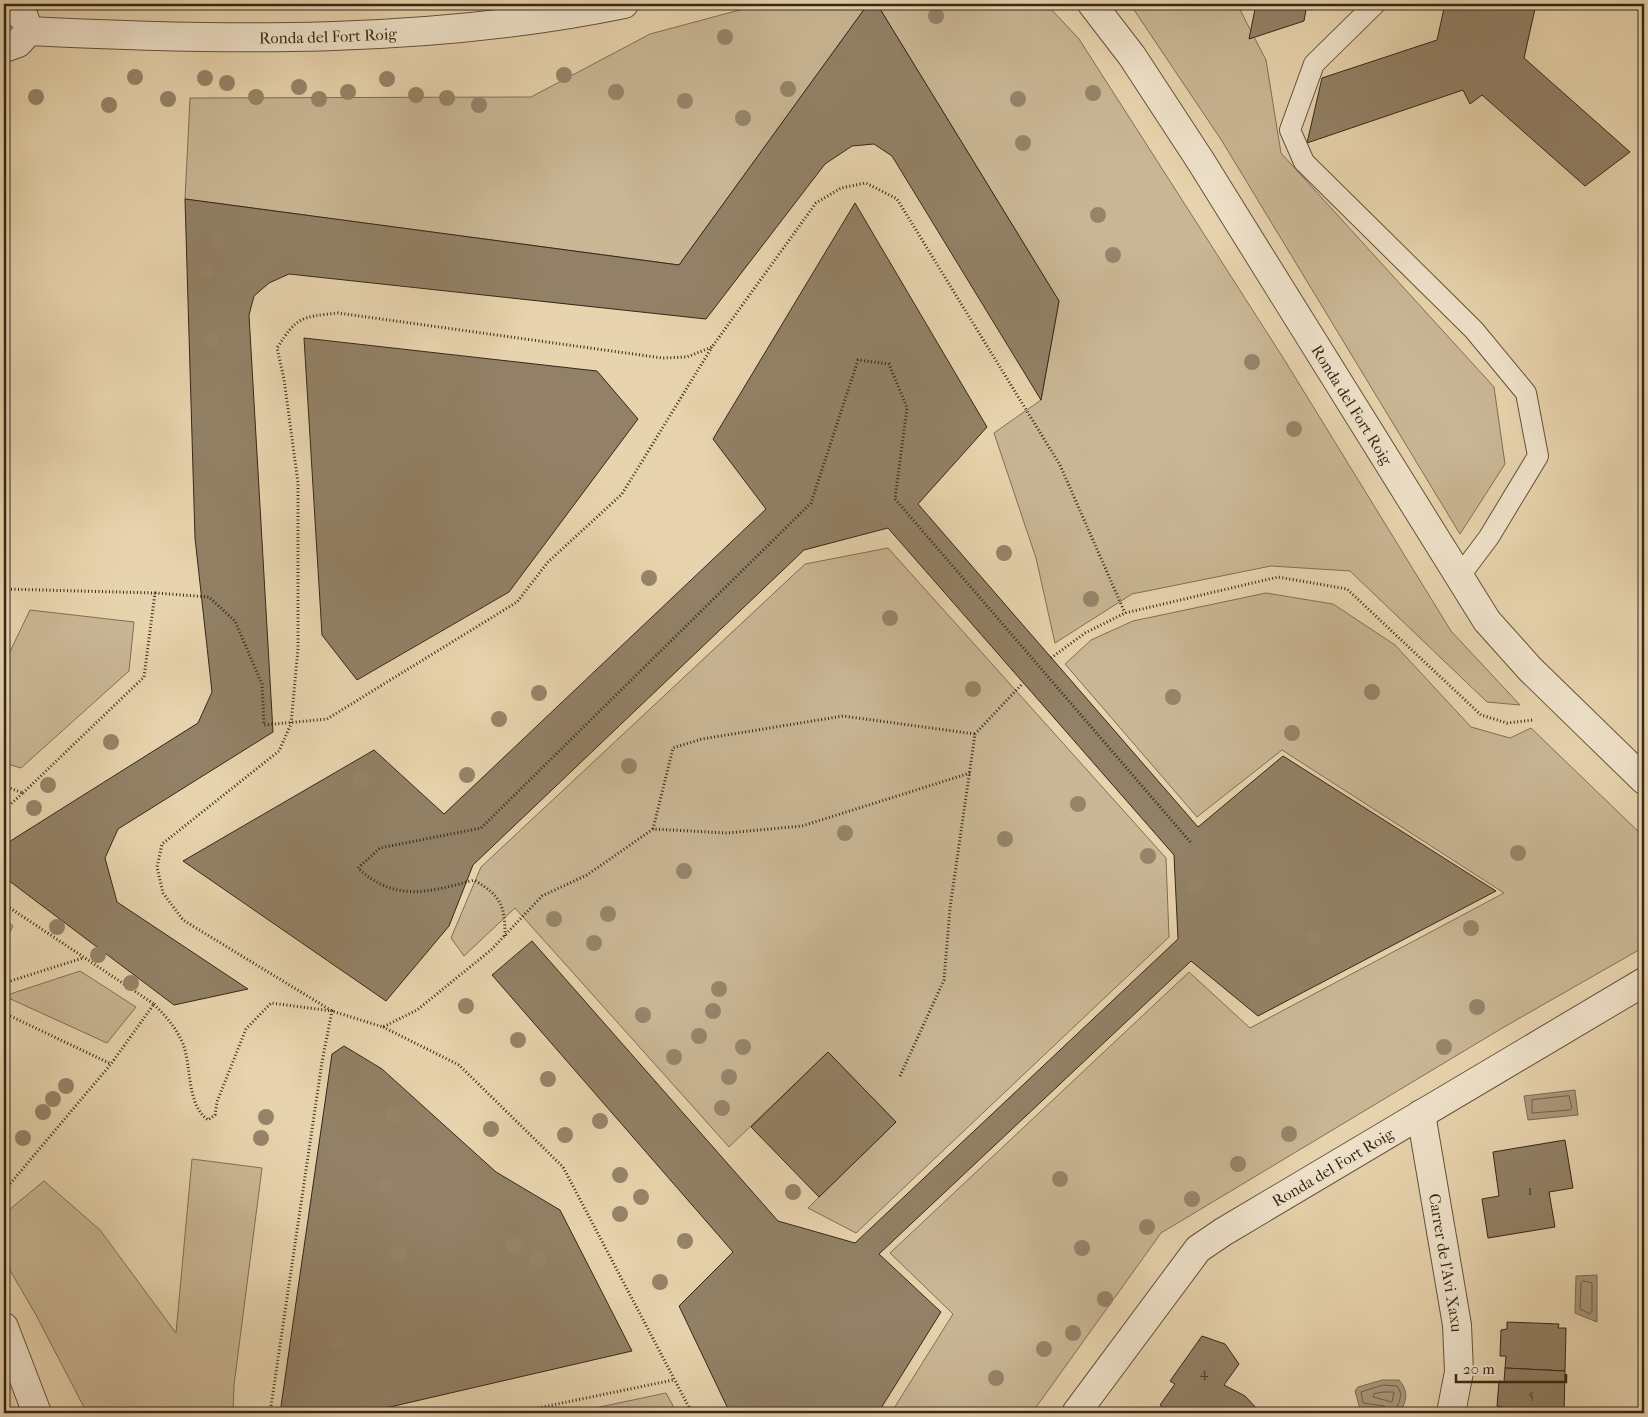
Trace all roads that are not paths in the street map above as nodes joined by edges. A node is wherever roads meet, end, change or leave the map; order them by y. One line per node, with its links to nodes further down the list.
1 (624, 4): 5 (street, Ronda del Fort Roig)
2 (1092, 4): 7 (street, Ronda del Fort Roig)
3 (1375, 4): 7 (lane)
4 (4, 10): 5 (street)
5 (30, 32): 6 (street)
6 (4, 48)
7 (1459, 577): 8 (street, Ronda del Fort Roig)
8 (1644, 780)
9 (1644, 982): 10 (street, Ronda del Fort Roig)
10 (1421, 1114): 13 (street, Ronda del Fort Roig); 14 (street, Carrer de l'Avi Xaxu)
11 (4, 1327): 12 (street)
12 (37, 1413)
13 (1076, 1413)
14 (1451, 1413)

